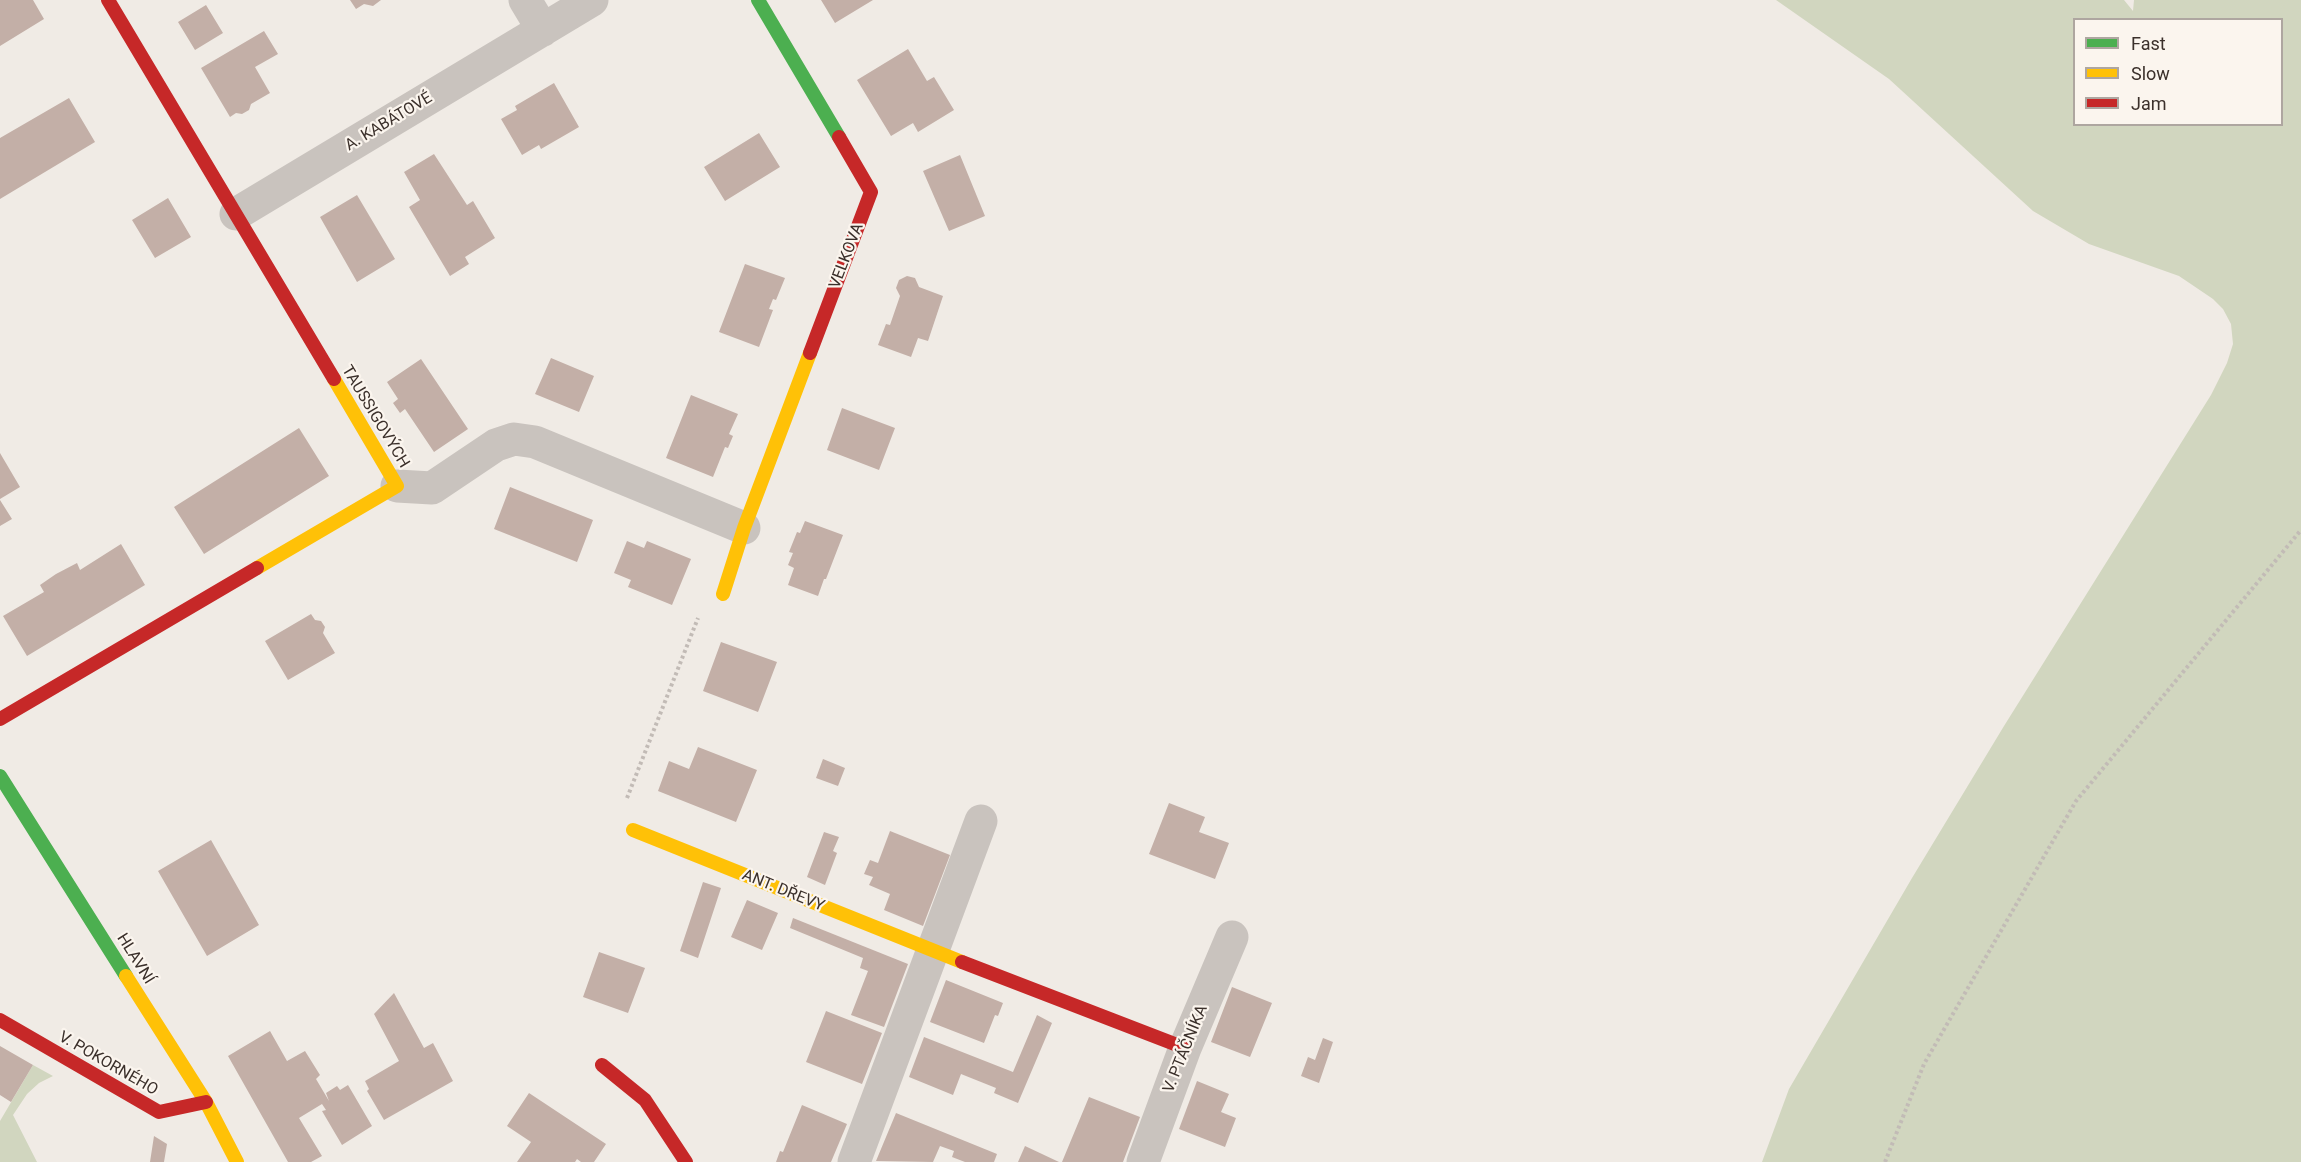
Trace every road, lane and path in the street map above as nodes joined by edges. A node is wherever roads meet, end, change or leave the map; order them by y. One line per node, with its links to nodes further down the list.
1 (108, 0): 6 (street, TAUSSIGOVÝCH)
2 (525, 0): 5 (street)
3 (592, 0): 5 (street, A. KABÁTOVÉ)
4 (758, 0): 8 (street, VELKOVA)
5 (543, 30): 6 (street, A. KABÁTOVÉ)
6 (236, 214): 7 (street, TAUSSIGOVÝCH)
7 (397, 486): 8 (street); 11 (street, TAUSSIGOVÝCH)
8 (744, 528): 10 (street, VELKOVA)
9 (2301, 530): 25 (path)
10 (723, 594)
11 (0, 719)
12 (0, 776): 20 (street, HLAVNÍ)
13 (981, 821): 16 (street)
14 (633, 830): 16 (street, ANT. DŘEVY)
15 (1232, 937): 18 (street, V. PTÁČNÍKA)
16 (934, 951): 18 (street, ANT. DŘEVY); 23 (street)
17 (0, 1020): 20 (street, V. POKORNÉHO)
18 (1185, 1048): 24 (street, V. PTÁČNÍKA)
19 (602, 1065): 22 (street)
20 (206, 1102): 21 (street, HLAVNÍ)
21 (237, 1162)
22 (686, 1162)
23 (854, 1162)
24 (1143, 1162)
25 (1885, 1162)

